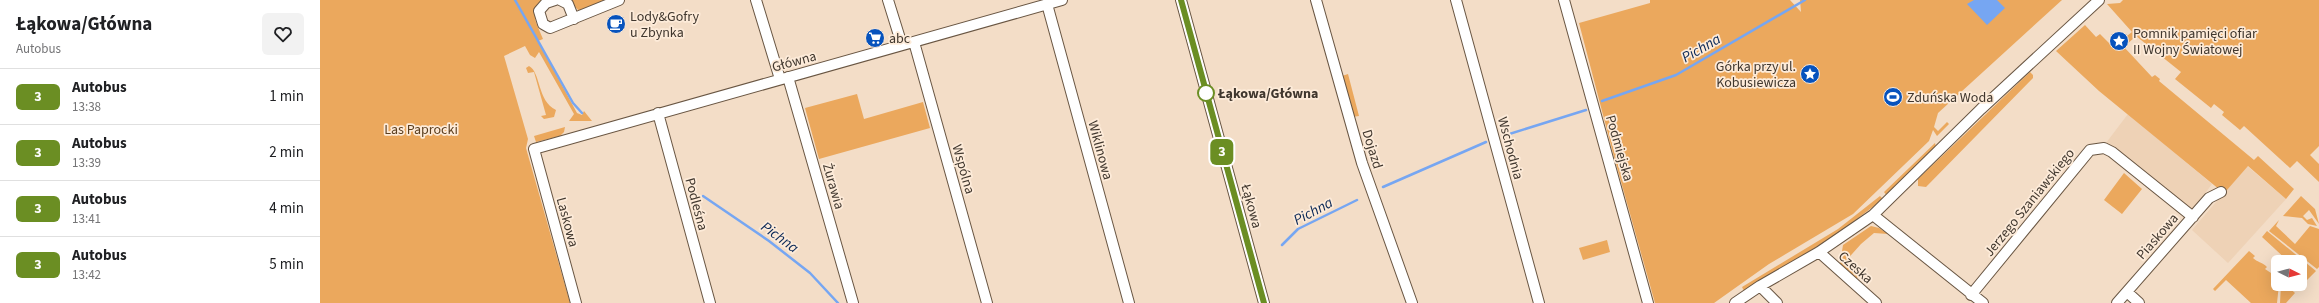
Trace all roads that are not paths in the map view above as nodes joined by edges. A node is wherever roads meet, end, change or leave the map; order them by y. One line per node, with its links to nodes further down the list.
1 (554, 0): 13 (street)
2 (560, 0): 13 (street)
3 (618, 0): 13 (street)
4 (756, 0): 16 (street, Żurawia)
5 (888, 0): 15 (street)
6 (1062, 0): 12 (street, Główna)
7 (1181, 0): 31 (street, Łąkowa)
8 (1316, 0): 32 (street, Dojazd)
9 (1456, 0): 33 (street, Wschodnia)
10 (1564, 0): 34 (street, Podmiejska)
11 (2099, 0): 20 (street)
12 (1042, 3): 14 (street, Główna); 30 (street, Wiklinowa)
13 (574, 19)
14 (914, 42): 15 (street, Główna); 29 (street, Wspólna)
15 (902, 45): 16 (street, Główna)
16 (784, 78): 17 (street, Główna); 28 (street, Żurawia)
17 (658, 113): 18 (street, Główna); 27 (street, Podleśna)
18 (534, 149): 26 (street, Laskowa)
19 (2221, 192): 21 (street, Piaskowa)
20 (1873, 215): 22 (street); 25 (street)
21 (2193, 217): 24 (street, Piaskowa); 25 (street, Jerzego Szaniawskiego)
22 (1819, 252): 23 (street); 37 (street, Czeska)
23 (1760, 286): 35 (street); 36 (street)
24 (2127, 292): 39 (street, Piaskowa); 40 (street)
25 (1971, 295): 38 (street)
26 (576, 303)
27 (710, 303)
28 (853, 303)
29 (987, 303)
30 (1129, 303)
31 (1264, 303)
32 (1412, 303)
33 (1539, 303)
34 (1648, 303)
35 (1735, 303)
36 (1777, 303)
37 (1876, 303)
38 (1983, 303)
39 (2117, 303)
40 (2139, 303)

